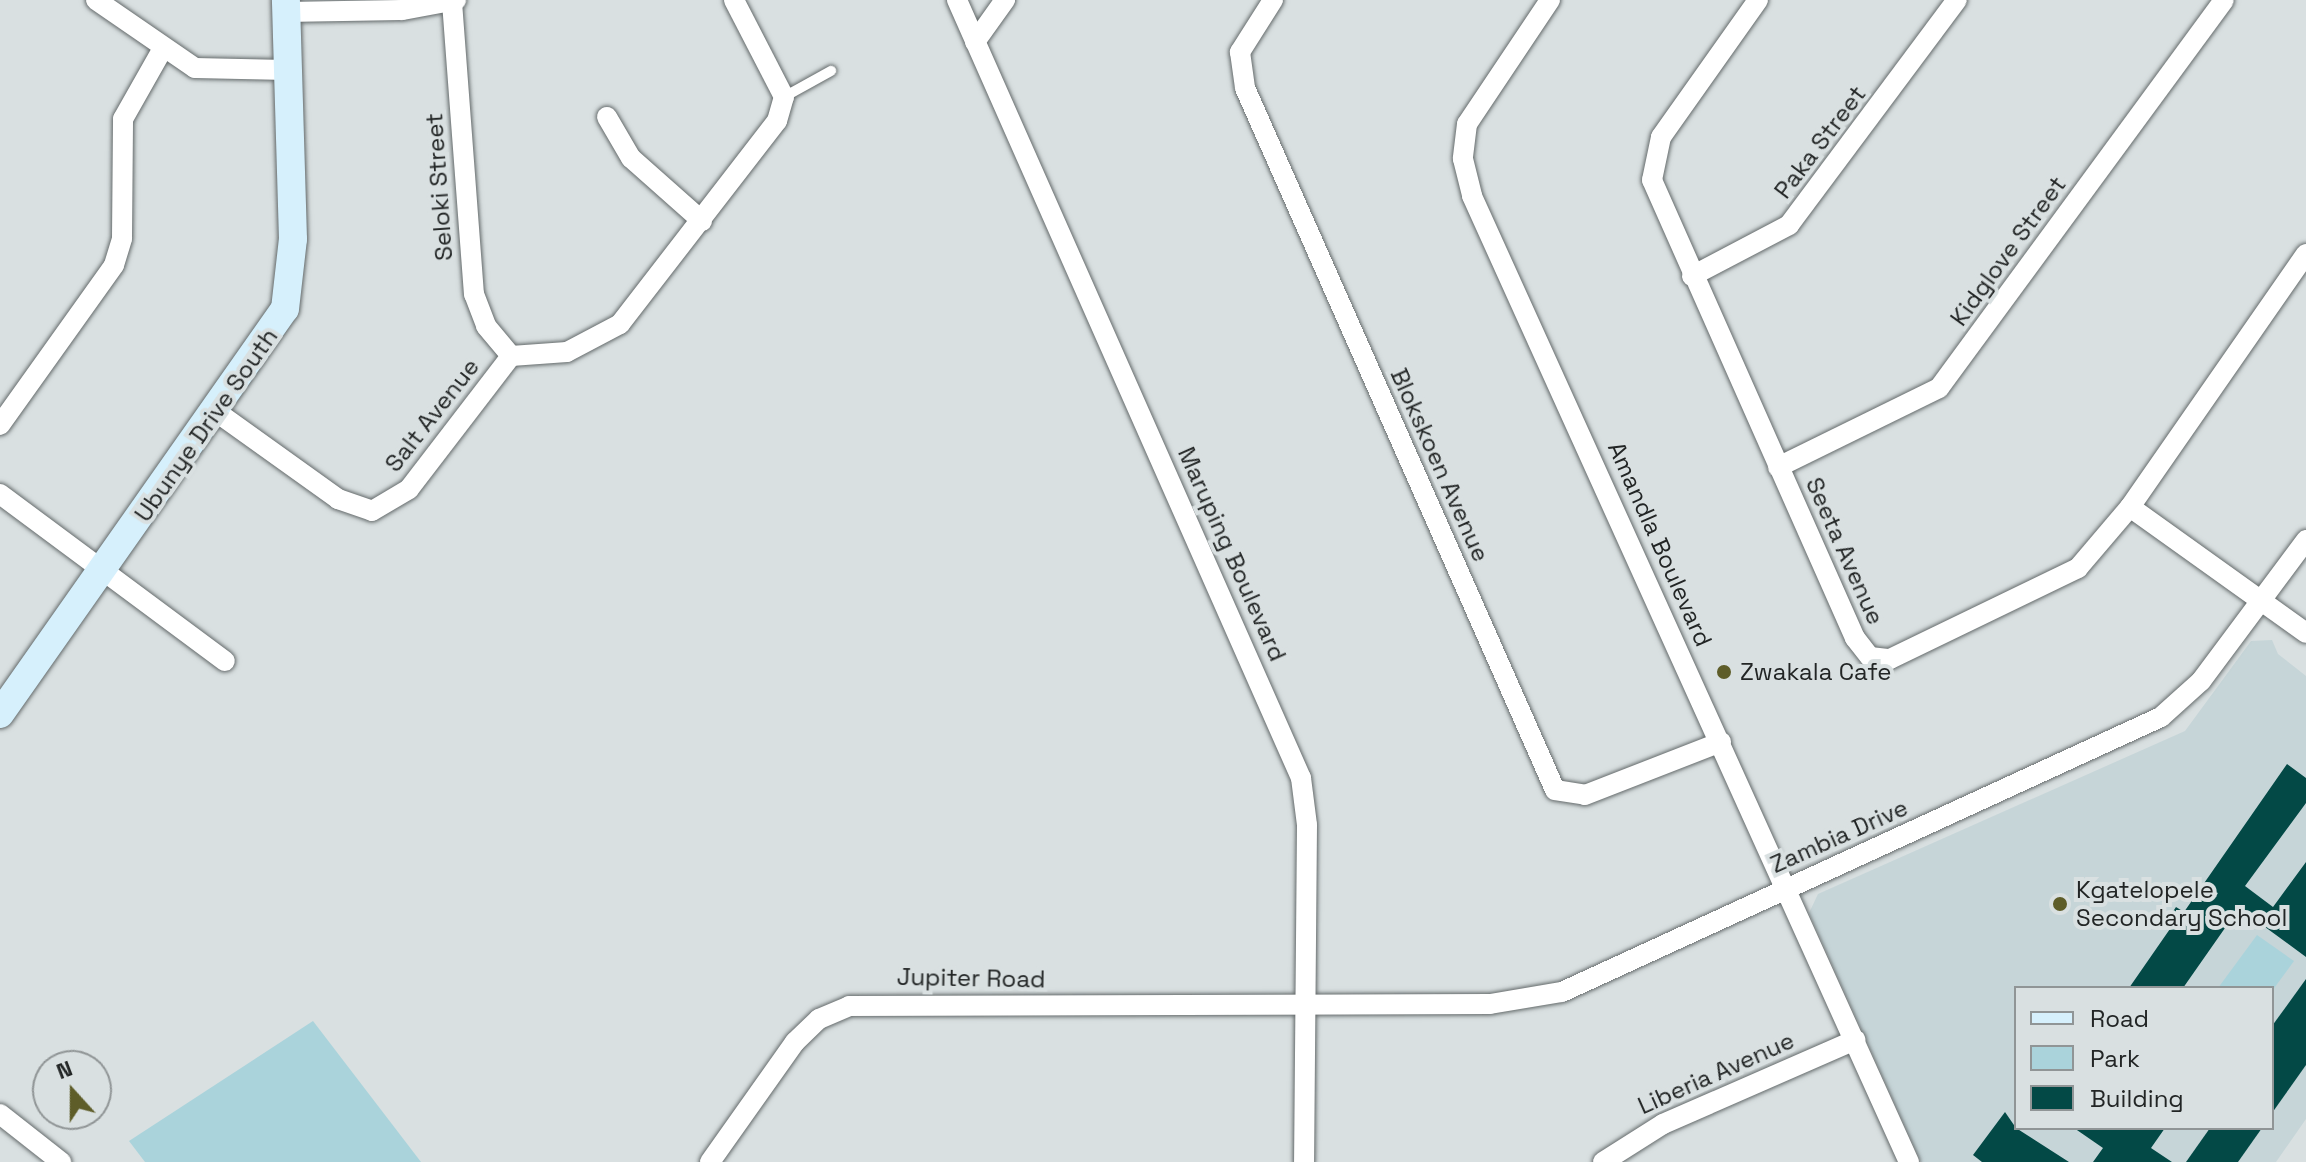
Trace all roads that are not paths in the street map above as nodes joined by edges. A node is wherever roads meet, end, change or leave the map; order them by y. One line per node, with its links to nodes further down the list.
1 (734, 0): 16 (street)
2 (957, 0): 12 (street, Maruping Boulevard)
3 (1005, 0): 12 (street)
4 (1273, 0): 33 (street, Blokskoen Avenue)
5 (1550, 0): 33 (street, Amandla Boulevard)
6 (1758, 0): 20 (street, Seeta Avenue)
7 (1957, 0): 20 (street, Paka Street)
8 (2224, 0): 24 (street, Kidglove Street)
9 (454, 1): 11 (street); 21 (street, Seloki Street)
10 (104, 2): 13 (street)
11 (286, 6): 14 (street, Ubunye Drive South)
12 (975, 42): 35 (street, Maruping Boulevard)
13 (162, 50): 14 (street); 23 (street)
14 (287, 70): 22 (street, Ubunye Drive South)
15 (831, 71): 16 (lane)
16 (784, 97): 18 (street, Salt Avenue)
17 (607, 117): 18 (street)
18 (702, 221): 21 (street, Salt Avenue)
19 (2306, 254): 26 (street, Seeta Avenue)
20 (1692, 276): 24 (street, Seeta Avenue)
21 (511, 356): 22 (street, Salt Avenue)
22 (218, 413): 28 (street, Ubunye Drive South)
23 (0, 425)
24 (1778, 467): 26 (street, Seeta Avenue)
25 (0, 494): 28 (street)
26 (2130, 507): 29 (street)
27 (2306, 540): 29 (street, Zambia Drive)
28 (104, 569): 31 (street); 32 (street, Ubunye Drive South)
29 (2262, 601): 30 (street); 34 (street, Zambia Drive)
30 (2306, 633)
31 (225, 661)
32 (0, 714)
33 (1721, 742): 34 (street, Amandla Boulevard)
34 (1788, 888): 35 (street, Zambia Drive); 36 (street, Amandla Boulevard)
35 (1306, 1005): 39 (street, Jupiter Road); 40 (street, Maruping Boulevard)
36 (1855, 1040): 41 (street, Liberia Avenue); 42 (street, Amandla Boulevard)
37 (0, 1114): 38 (street)
38 (61, 1162)
39 (710, 1162)
40 (1304, 1162)
41 (1603, 1162)
42 (1909, 1162)

